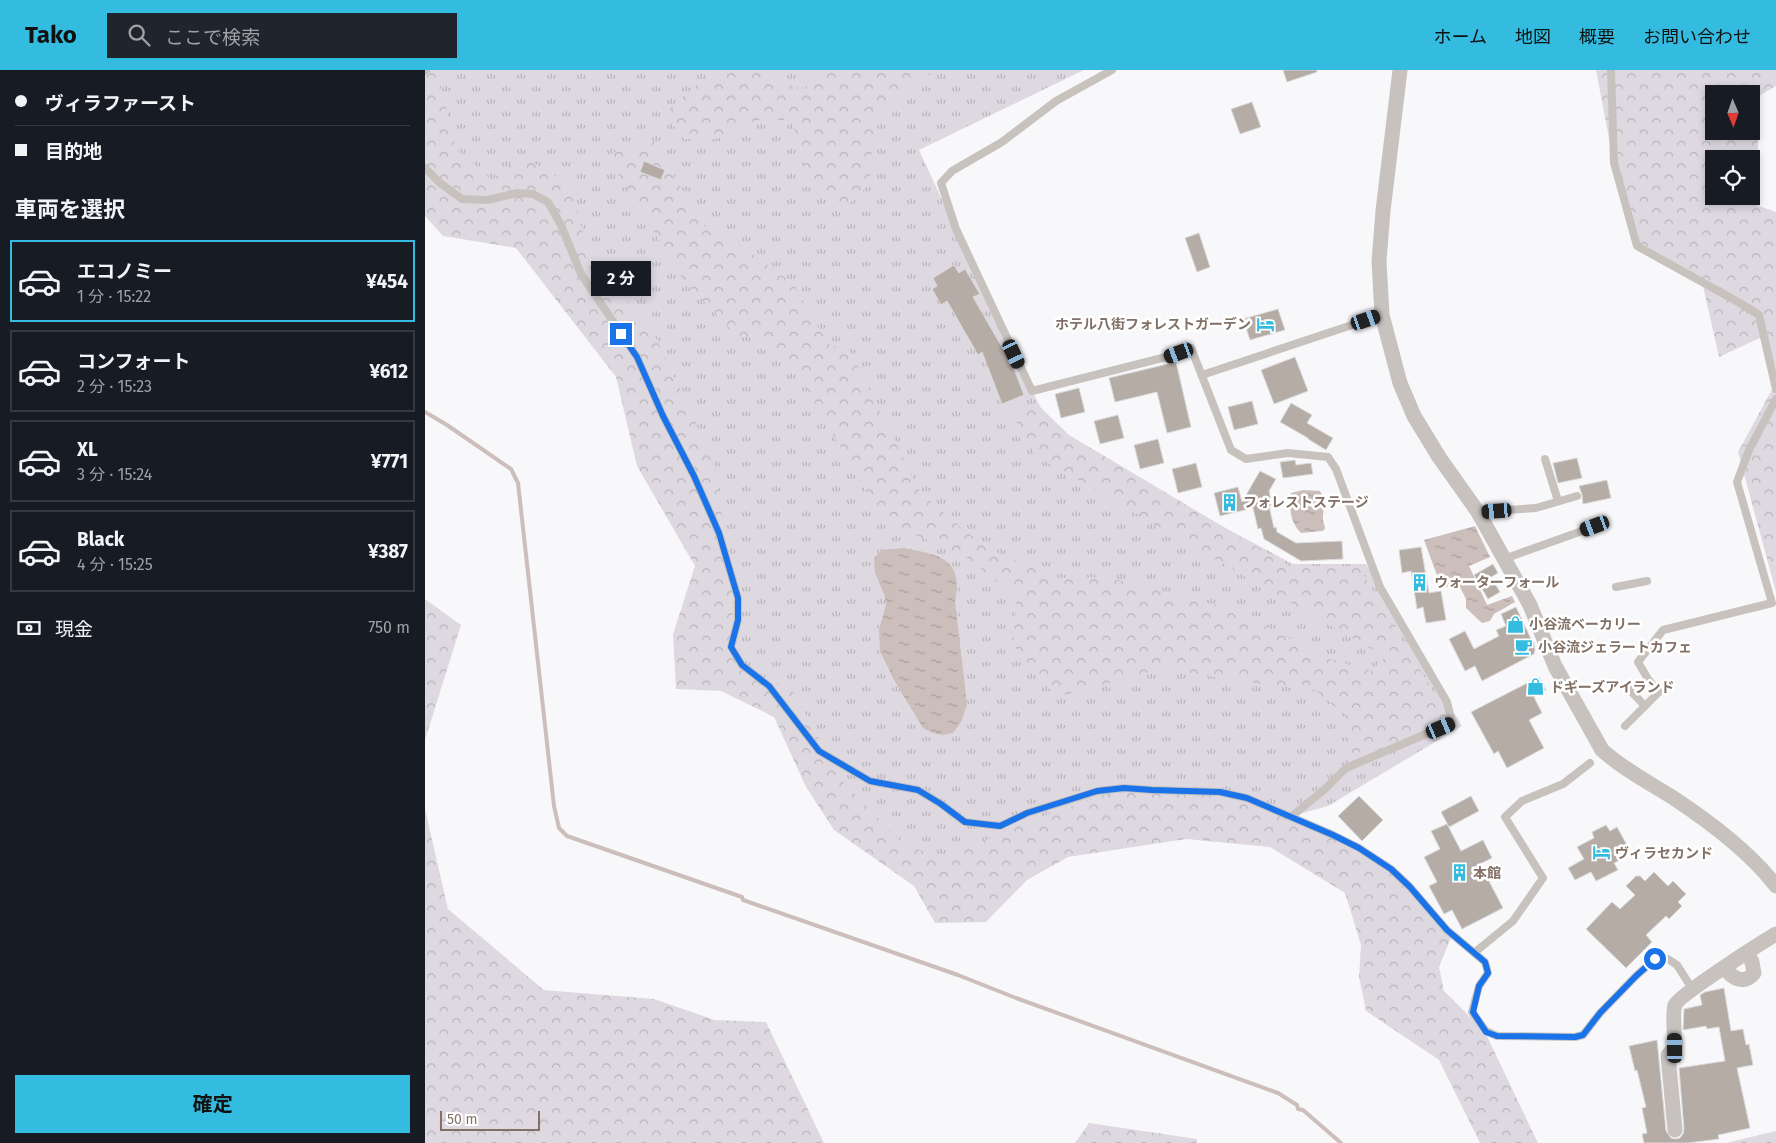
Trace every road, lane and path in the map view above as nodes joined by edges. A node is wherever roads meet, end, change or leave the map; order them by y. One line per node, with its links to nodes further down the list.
1 (1112, 70): 6 (lane)
2 (1400, 70): 5 (street)
3 (1611, 70): 7 (lane)
4 (425, 168): 21 (lane)
5 (1382, 315): 6 (lane); 12 (street)
6 (1202, 375): 21 (lane)
7 (1776, 389)
8 (1776, 400): 18 (lane)
9 (1545, 459): 11 (lane)
10 (1577, 496): 11 (lane)
11 (1558, 501): 12 (lane)
12 (1478, 512): 14 (street)
13 (1595, 526): 14 (lane)
14 (1504, 560): 22 (street)
15 (1647, 581): 16 (lane)
16 (1616, 587)
17 (1626, 686): 18 (lane)
18 (1645, 706): 19 (lane)
19 (1625, 726)
20 (1590, 763): 24 (lane)
21 (1292, 816): 24 (lane)
22 (1776, 886)
23 (1776, 934): 25 (street)
24 (1474, 953): 27 (lane)
25 (1747, 953): 26 (street); 26 (street)
26 (1725, 968): 27 (street)
27 (1693, 990): 28 (street)
28 (1675, 1130)

